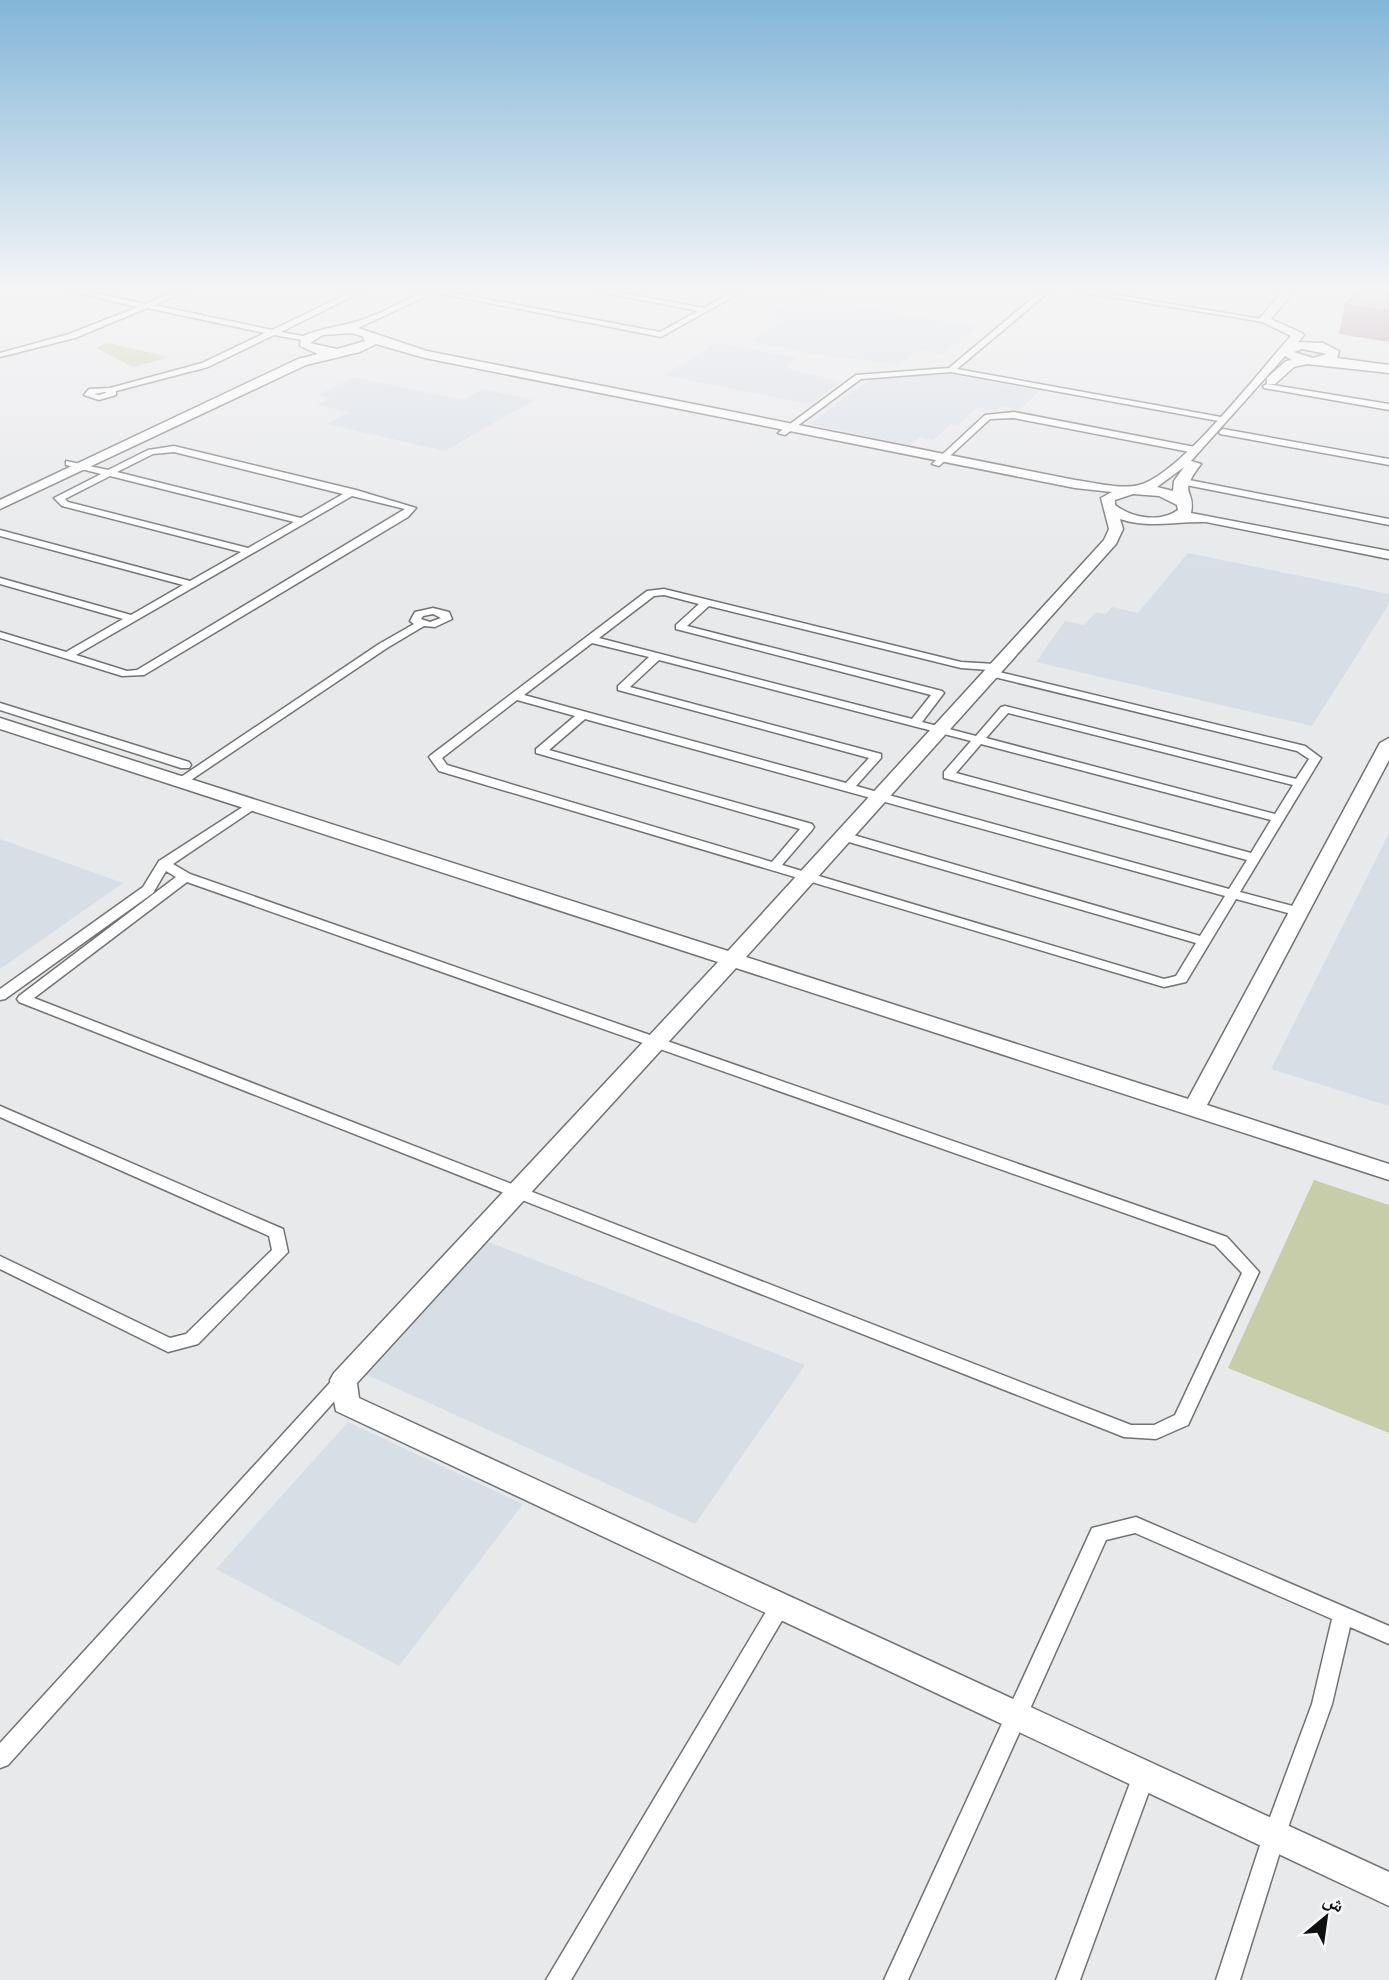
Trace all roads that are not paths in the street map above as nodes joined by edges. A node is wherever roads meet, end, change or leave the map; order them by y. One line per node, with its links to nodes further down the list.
1 (136, 383): 11 (street)
2 (237, 383): 18 (street)
3 (260, 383): 19 (street)
4 (538, 383): 14 (street)
5 (567, 383): 14 (street)
6 (850, 383): 14 (street)
7 (1016, 383): 13 (street)
8 (1258, 383): 13 (street)
9 (1269, 383): 10 (street)
10 (1266, 386): 12 (street); 13 (street)
11 (111, 390)
12 (1389, 407)
13 (1222, 426): 15 (street); 17 (street); 21 (street)
14 (787, 429): 16 (street)
15 (1195, 450): 16 (street); 22 (street)
16 (940, 460): 22 (street); 26 (street)
17 (1389, 462)
18 (69, 463): 19 (street); 24 (street)
19 (83, 466): 20 (street); 25 (street)
20 (109, 472): 23 (street); 28 (street); 33 (street)
21 (1179, 481): 27 (street); 29 (street)
22 (1137, 489): 26 (street); 27 (street)
23 (353, 492): 28 (street); 42 (street)
24 (0, 495)
25 (0, 505)
26 (1108, 506): 27 (street); 31 (street)
27 (1176, 510): 31 (street); 32 (street); 34 (street)
28 (303, 521): 33 (street)
29 (1389, 522)
30 (0, 533): 36 (street)
31 (1111, 541): 44 (street)
32 (1389, 546)
33 (249, 551): 36 (street)
34 (1389, 555)
35 (0, 581): 38 (street)
36 (191, 584): 38 (street)
37 (706, 603): 41 (street); 44 (street); 49 (street)
38 (131, 618): 42 (street)
39 (421, 624): 53 (street)
40 (0, 635): 42 (street)
41 (591, 639): 43 (street); 45 (street)
42 (66, 656)
43 (657, 656): 49 (street); 55 (street)
44 (990, 672): 50 (street); 54 (street)
45 (515, 696): 47 (street); 62 (street)
46 (0, 706): 53 (street)
47 (583, 715): 55 (street); 62 (street)
48 (0, 723): 53 (street)
49 (915, 723): 50 (street)
50 (940, 730): 51 (street); 56 (street)
51 (978, 740): 54 (street); 58 (street); 60 (street)
52 (1389, 743): 66 (street)
53 (183, 773): 57 (street)
54 (1299, 783): 58 (street)
55 (848, 788): 56 (street)
56 (879, 796): 59 (street); 65 (street)
57 (251, 805): 61 (street); 68 (street)
58 (1278, 818): 60 (street)
59 (846, 837): 64 (street); 67 (street)
60 (1254, 858): 65 (street)
61 (164, 864): 63 (street); 69 (street)
62 (774, 867): 64 (street)
63 (185, 877): 70 (street); 71 (street)
64 (809, 877): 67 (street); 68 (street)
65 (1233, 893): 66 (street); 67 (street)
66 (1299, 912): 72 (street)
67 (1204, 942)
68 (730, 960): 71 (street); 72 (street)
69 (0, 999): 70 (street)
70 (24, 999): 75 (street)
71 (656, 1042): 75 (street); 75 (street)
72 (1194, 1109): 74 (street)
73 (0, 1111): 76 (street)
74 (1389, 1172)
75 (517, 1192): 77 (street)
76 (0, 1262)
77 (343, 1380): 78 (street); 82 (street)
78 (780, 1606): 81 (street); 86 (street)
79 (1343, 1615): 80 (street); 81 (street); 84 (street)
80 (1389, 1635)
81 (1016, 1716): 83 (street); 87 (street)
82 (0, 1758)
83 (1144, 1775): 84 (street); 88 (street)
84 (1274, 1836): 85 (street); 89 (street)
85 (1389, 1889)
86 (558, 1980)
87 (896, 1980)
88 (1068, 1980)
89 (1228, 1980)

